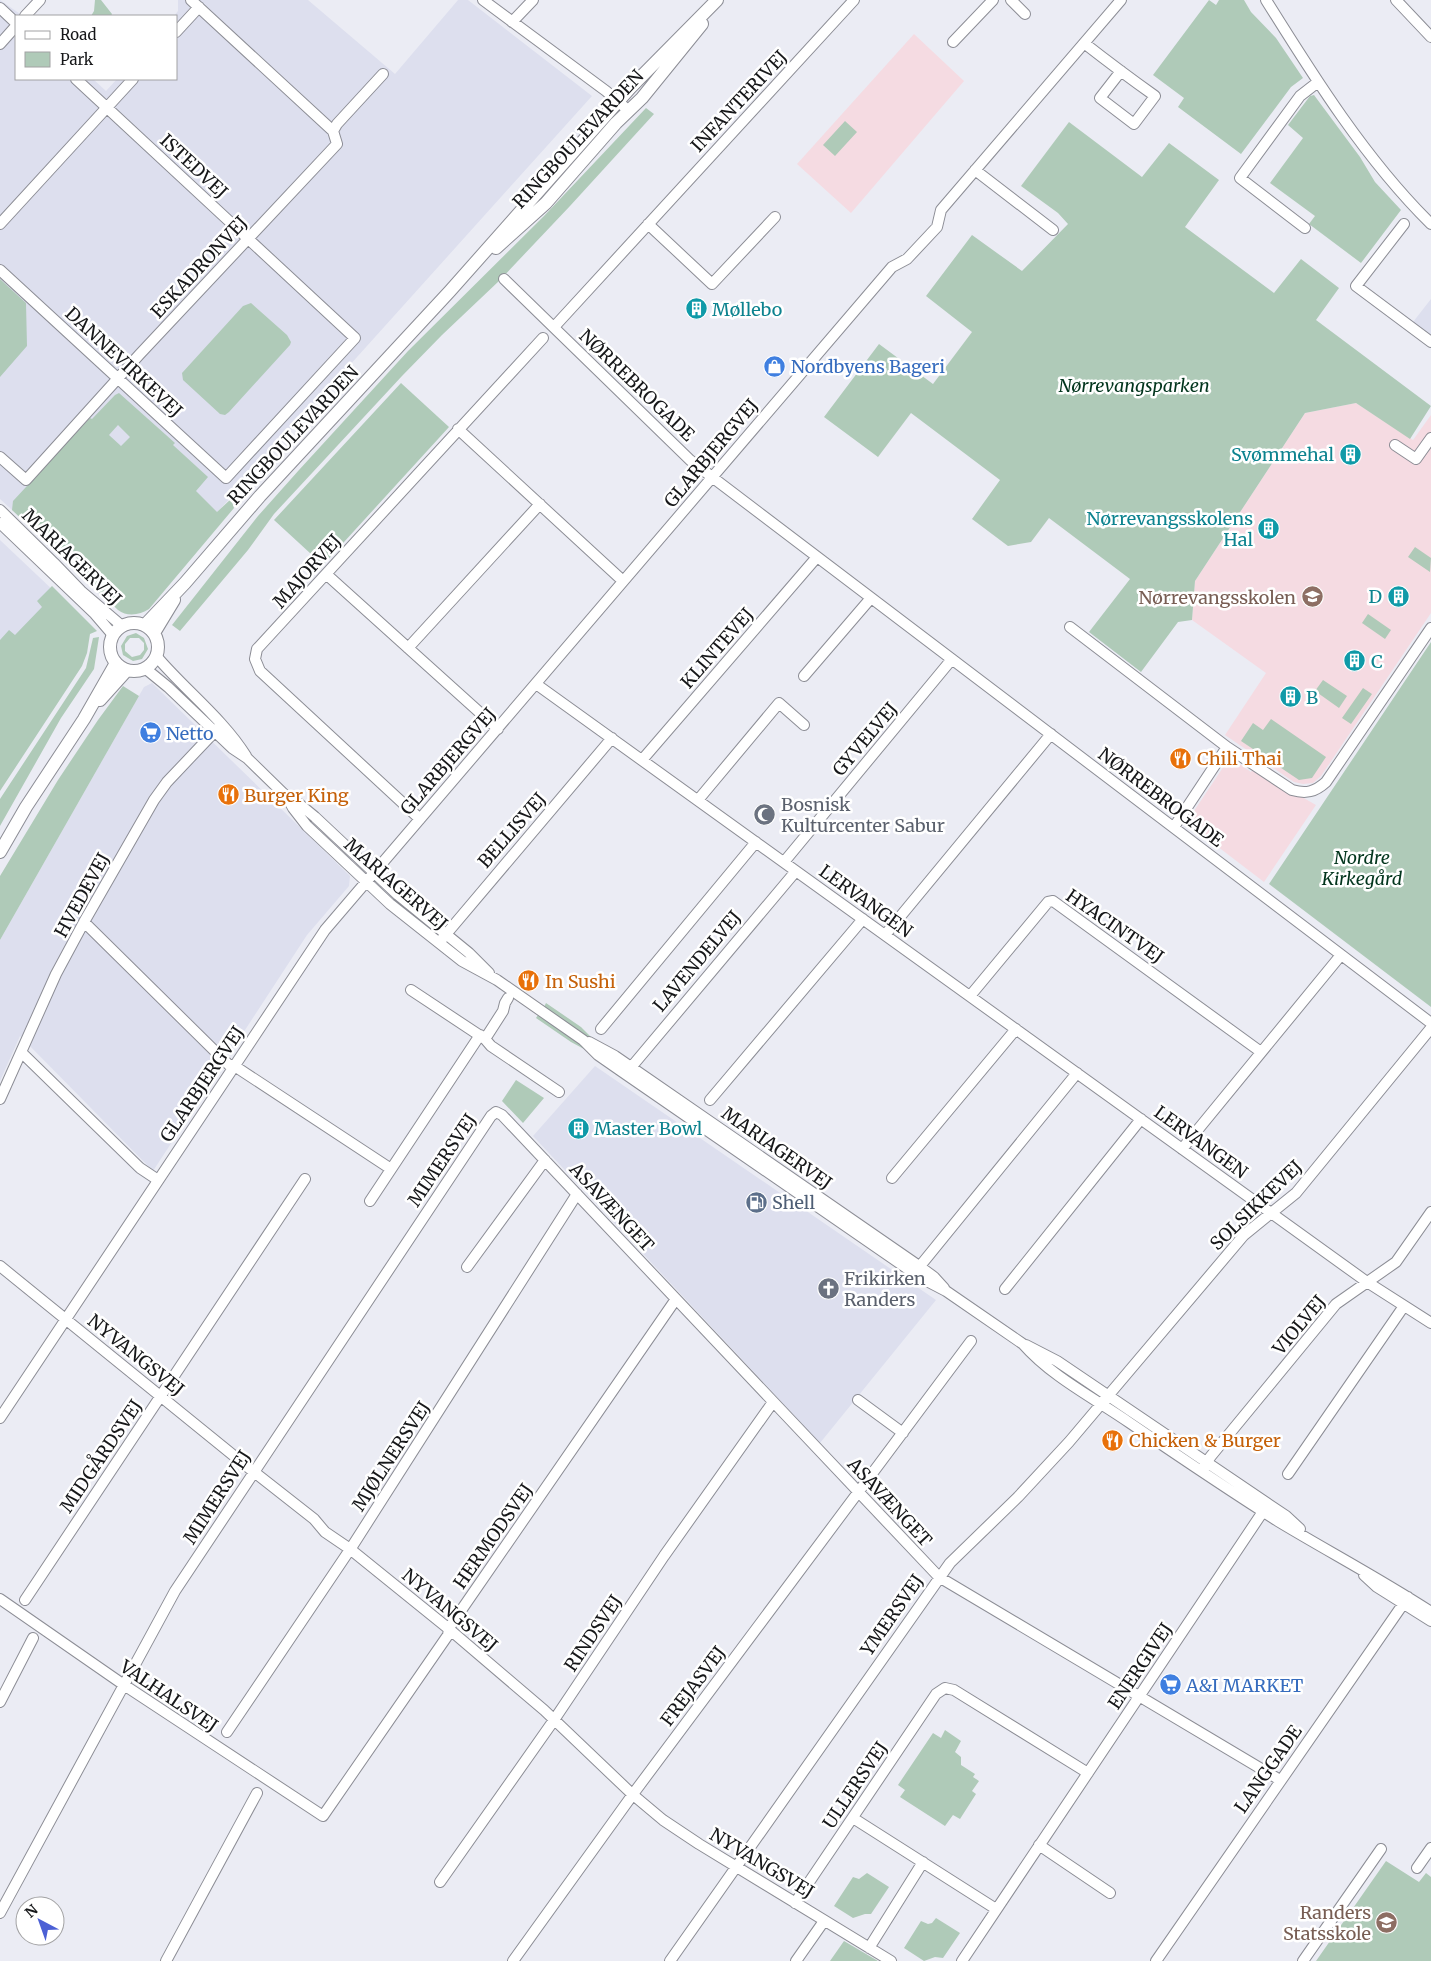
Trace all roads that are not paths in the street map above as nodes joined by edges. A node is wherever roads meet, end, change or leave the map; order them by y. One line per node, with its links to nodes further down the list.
1 (40, 0): 14 (street)
2 (483, 0): 15 (street)
3 (532, 0): 15 (street)
4 (718, 0): 28 (main road, RINGBOULEVARDEN); 30 (main road, RINGBOULEVARDEN)
5 (854, 0): 35 (street, INFANTERIVEJ)
6 (993, 0): 20 (street)
7 (1011, 0): 13 (street)
8 (1121, 0): 21 (street, GLARBJERGVEJ)
9 (1266, 0): 27 (street)
10 (1396, 0): 19 (street)
11 (195, 4): 18 (street); 31 (street)
12 (0, 8): 16 (street)
13 (1025, 14)
14 (26, 15)
15 (512, 22): 28 (street)
16 (15, 23)
17 (15, 25): 22 (street)
18 (178, 29)
19 (1431, 37)
20 (953, 42)
21 (1084, 43): 23 (street); 32 (street, GLARBJERGVEJ)
22 (0, 44)
23 (1121, 71): 23 (street)
24 (383, 74): 31 (street, ESKADRONVEJ)
25 (77, 80): 29 (street, ISTEDVEJ)
26 (133, 80): 29 (street)
27 (1318, 82): 37 (street); 38 (street)
28 (619, 101): 30 (street); 43 (main road, RINGBOULEVARDEN)
29 (107, 107): 34 (street); 40 (street, ISTEDVEJ)
30 (629, 111): 43 (main road, RINGBOULEVARDEN)
31 (333, 131): 40 (street, ESKADRONVEJ)
32 (975, 170): 39 (street); 52 (street, GLARBJERGVEJ)
33 (775, 217): 35 (street)
34 (0, 224)
35 (648, 224): 44 (street, INFANTERIVEJ)
36 (1404, 224): 46 (street)
37 (1431, 224)
38 (1305, 228)
39 (1053, 230)
40 (248, 239): 47 (street, ESKADRONVEJ); 53 (street, ISTEDVEJ)
41 (0, 270): 47 (street, DANNEVIRKEVEJ)
42 (504, 279): 44 (street, NØRREBROGADE)
43 (450, 291): 63 (main road, RINGBOULEVARDEN)
44 (554, 327): 52 (street, NØRREBROGADE)
45 (543, 338): 48 (street, MAJORVEJ)
46 (1431, 342)
47 (118, 379): 51 (street, ESKADRONVEJ); 53 (street, DANNEVIRKEVEJ)
48 (458, 429): 54 (street); 58 (street, MAJORVEJ)
49 (1431, 438): 50 (street)
50 (1394, 445)
51 (0, 457)
52 (712, 477): 57 (street, NØRREBROGADE); 59 (street, GLARBJERGVEJ)
53 (226, 478)
54 (540, 504): 59 (street); 65 (street)
55 (0, 510): 64 (street, MARIAGERVEJ)
56 (0, 523): 64 (street, MARIAGERVEJ)
57 (816, 557): 60 (street, NØRREBROGADE); 78 (street, KLINTEVEJ)
58 (326, 574): 65 (street); 81 (street, MAJORVEJ)
59 (623, 581): 71 (street, GLARBJERGVEJ)
60 (871, 598): 67 (street, NØRREBROGADE); 70 (street)
61 (1070, 627): 77 (street)
62 (1431, 628): 77 (street)
63 (149, 629): 64 (main road); 66 (main road)
64 (117, 631): 68 (main road)
65 (408, 648): 74 (street)
66 (157, 656): 69 (main road); 73 (street, MARIAGERVEJ)
67 (952, 659): 75 (street, NØRREBROGADE); 85 (street, GYVELVEJ)
68 (121, 667): 69 (main road); 84 (main road)
69 (146, 669): 73 (street, MARIAGERVEJ)
70 (804, 676)
71 (536, 684): 74 (street, GLARBJERGVEJ); 76 (street, LERVANGEN)
72 (804, 725): 80 (street)
73 (218, 728): 79 (street, MARIAGERVEJ); 90 (street, HVEDEVEJ)
74 (498, 728): 81 (street, GLARBJERGVEJ)
75 (1051, 734): 82 (street, NØRREBROGADE); 92 (street)
76 (612, 738): 78 (street, LERVANGEN); 91 (street, BELLISVEJ)
77 (1226, 747): 82 (street)
78 (642, 760): 80 (street, LERVANGEN)
79 (286, 797): 87 (street, MARIAGERVEJ); 88 (street, MARIAGERVEJ)
80 (698, 800): 83 (street, LERVANGEN)
81 (420, 819): 87 (street, GLARBJERGVEJ)
82 (1174, 828): 94 (street, NØRREBROGADE)
83 (756, 842): 85 (street, LERVANGEN); 101 (street)
84 (0, 852)
85 (784, 862): 86 (street, LERVANGEN)
86 (796, 871): 89 (street, LERVANGEN); 107 (street, LAVENDELVEJ)
87 (373, 873): 88 (street, GLARBJERGVEJ); 91 (street, MARIAGERVEJ)
88 (366, 882): 93 (street, MARIAGERVEJ); 106 (street, GLARBJERGVEJ)
89 (863, 919): 92 (street, LERVANGEN); 111 (street)
90 (84, 922): 104 (street, HVEDEVEJ); 106 (street)
91 (445, 934): 93 (street, BELLISVEJ); 95 (street, MARIAGERVEJ)
92 (885, 935): 97 (street, LERVANGEN)
93 (438, 944): 95 (street, MARIAGERVEJ)
94 (1341, 955): 99 (street, NØRREBROGADE); 105 (street)
95 (497, 980): 107 (street, MARIAGERVEJ)
96 (411, 990): 103 (street)
97 (970, 996): 102 (street, LERVANGEN); 105 (street, HYACINTVEJ)
98 (508, 998): 103 (street)
99 (1431, 1023)
100 (1431, 1028): 123 (street, SOLSIKKEVEJ)
101 (601, 1029)
102 (1016, 1029): 108 (street, LERVANGEN); 117 (street)
103 (482, 1037): 109 (street); 116 (street)
104 (21, 1052): 110 (street, HVEDEVEJ); 119 (street)
105 (1260, 1052): 114 (street)
106 (233, 1066): 116 (street); 119 (street, GLARBJERGVEJ)
107 (628, 1071): 126 (street, MARIAGERVEJ)
108 (1077, 1073): 113 (street, LERVANGEN); 126 (street)
109 (559, 1092)
110 (0, 1099)
111 (710, 1100)
112 (491, 1116): 115 (street, ASAVÆNGET); 143 (street, MIMERSVEJ)
113 (1141, 1119): 114 (street, LERVANGEN); 128 (street)
114 (1182, 1149): 123 (street, LERVANGEN)
115 (545, 1160): 120 (street, ASAVÆNGET); 125 (street, ASAVÆNGET)
116 (391, 1169): 121 (street)
117 (892, 1178)
118 (305, 1179): 136 (street, MIDGÅRDSVEJ)
119 (158, 1180): 131 (street, GLARBJERGVEJ)
120 (577, 1194): 129 (street, ASAVÆNGET); 147 (street, MJØLNERSVEJ)
121 (370, 1201)
122 (1431, 1212): 127 (street, VIOLVEJ)
123 (1271, 1213): 127 (street, LERVANGEN); 135 (street, SOLSIKKEVEJ)
124 (0, 1266): 131 (street, NYVANGSVEJ)
125 (466, 1266)
126 (916, 1270): 134 (street, MARIAGERVEJ)
127 (1367, 1282): 130 (street, LERVANGEN); 142 (street, VIOLVEJ)
128 (1006, 1288)
129 (676, 1299): 138 (street, ASAVÆNGET); 154 (street, HERMODSVEJ)
130 (1404, 1306): 132 (street, LERVANGEN); 144 (street)
131 (65, 1318): 136 (street, NYVANGSVEJ); 140 (street, GLARBJERGVEJ)
132 (1431, 1323)
133 (970, 1341): 141 (street, FREJASVEJ)
134 (1023, 1344): 135 (street, MARIAGERVEJ); 139 (street, MARIAGERVEJ)
135 (1109, 1395): 139 (street, SOLSIKKEVEJ); 142 (street, MARIAGERVEJ)
136 (160, 1396): 143 (street, NYVANGSVEJ); 150 (street, MIDGÅRDSVEJ)
137 (858, 1400): 141 (street)
138 (773, 1402): 145 (street, ASAVÆNGET); 159 (street, RINDSVEJ)
139 (1101, 1404): 142 (street, MARIAGERVEJ); 148 (street, YMERSVEJ)
140 (0, 1418)
141 (903, 1434): 145 (street, FREJASVEJ)
142 (1204, 1466): 146 (street, MARIAGERVEJ)
143 (254, 1472): 147 (street, NYVANGSVEJ); 156 (street, MIMERSVEJ)
144 (1288, 1474)
145 (858, 1492): 148 (street, ASAVÆNGET); 164 (street, FREJASVEJ)
146 (1266, 1508): 151 (street, MARIAGERVEJ); 157 (street, ENERGIVEJ)
147 (350, 1549): 154 (street, NYVANGSVEJ); 160 (street, MJØLNERSVEJ)
148 (939, 1577): 157 (street, ASAVÆNGET); 171 (street, YMERSVEJ)
149 (0, 1598): 156 (street, VALHALSVEJ)
150 (25, 1600)
151 (1406, 1600): 152 (street, MARIAGERVEJ); 153 (street, MARIAGERVEJ); 162 (street, LANGGADE)
152 (1431, 1612)
153 (1431, 1621)
154 (449, 1629): 159 (street, NYVANGSVEJ); 165 (street, HERMODSVEJ)
155 (33, 1638): 158 (street)
156 (124, 1685): 165 (street, VALHALSVEJ); 177 (street, MIMERSVEJ)
157 (1139, 1696): 161 (street, ENERGIVEJ); 162 (street, ASAVÆNGET)
158 (1, 1699)
159 (554, 1720): 164 (street, NYVANGSVEJ); 173 (street, RINDSVEJ)
160 (227, 1732)
161 (1088, 1773): 166 (street, ULLERSVEJ); 167 (street, ENERGIVEJ)
162 (1280, 1780): 186 (street, LANGGADE)
163 (257, 1793): 180 (street)
164 (632, 1794): 171 (street, NYVANGSVEJ); 181 (street, FREJASVEJ)
165 (322, 1816)
166 (853, 1818): 170 (street); 175 (street, ULLERSVEJ)
167 (1039, 1846): 174 (street); 176 (street, ENERGIVEJ)
168 (1431, 1848): 172 (street)
169 (1381, 1849): 187 (street)
170 (923, 1862): 176 (street); 179 (street)
171 (737, 1867): 175 (street, NYVANGSVEJ); 182 (street, YMERSVEJ)
172 (1417, 1868)
173 (440, 1882)
174 (1110, 1893)
175 (795, 1903): 178 (street, NYVANGSVEJ)
176 (996, 1909): 185 (street, ENERGIVEJ)
177 (0, 1913)
178 (824, 1920): 179 (street, NYVANGSVEJ); 183 (street)
179 (869, 1948): 184 (street, NYVANGSVEJ)
180 (166, 1961)
181 (513, 1961)
182 (670, 1961)
183 (796, 1961)
184 (891, 1961)
185 (962, 1961)
186 (1156, 1961)
187 (1303, 1961)

